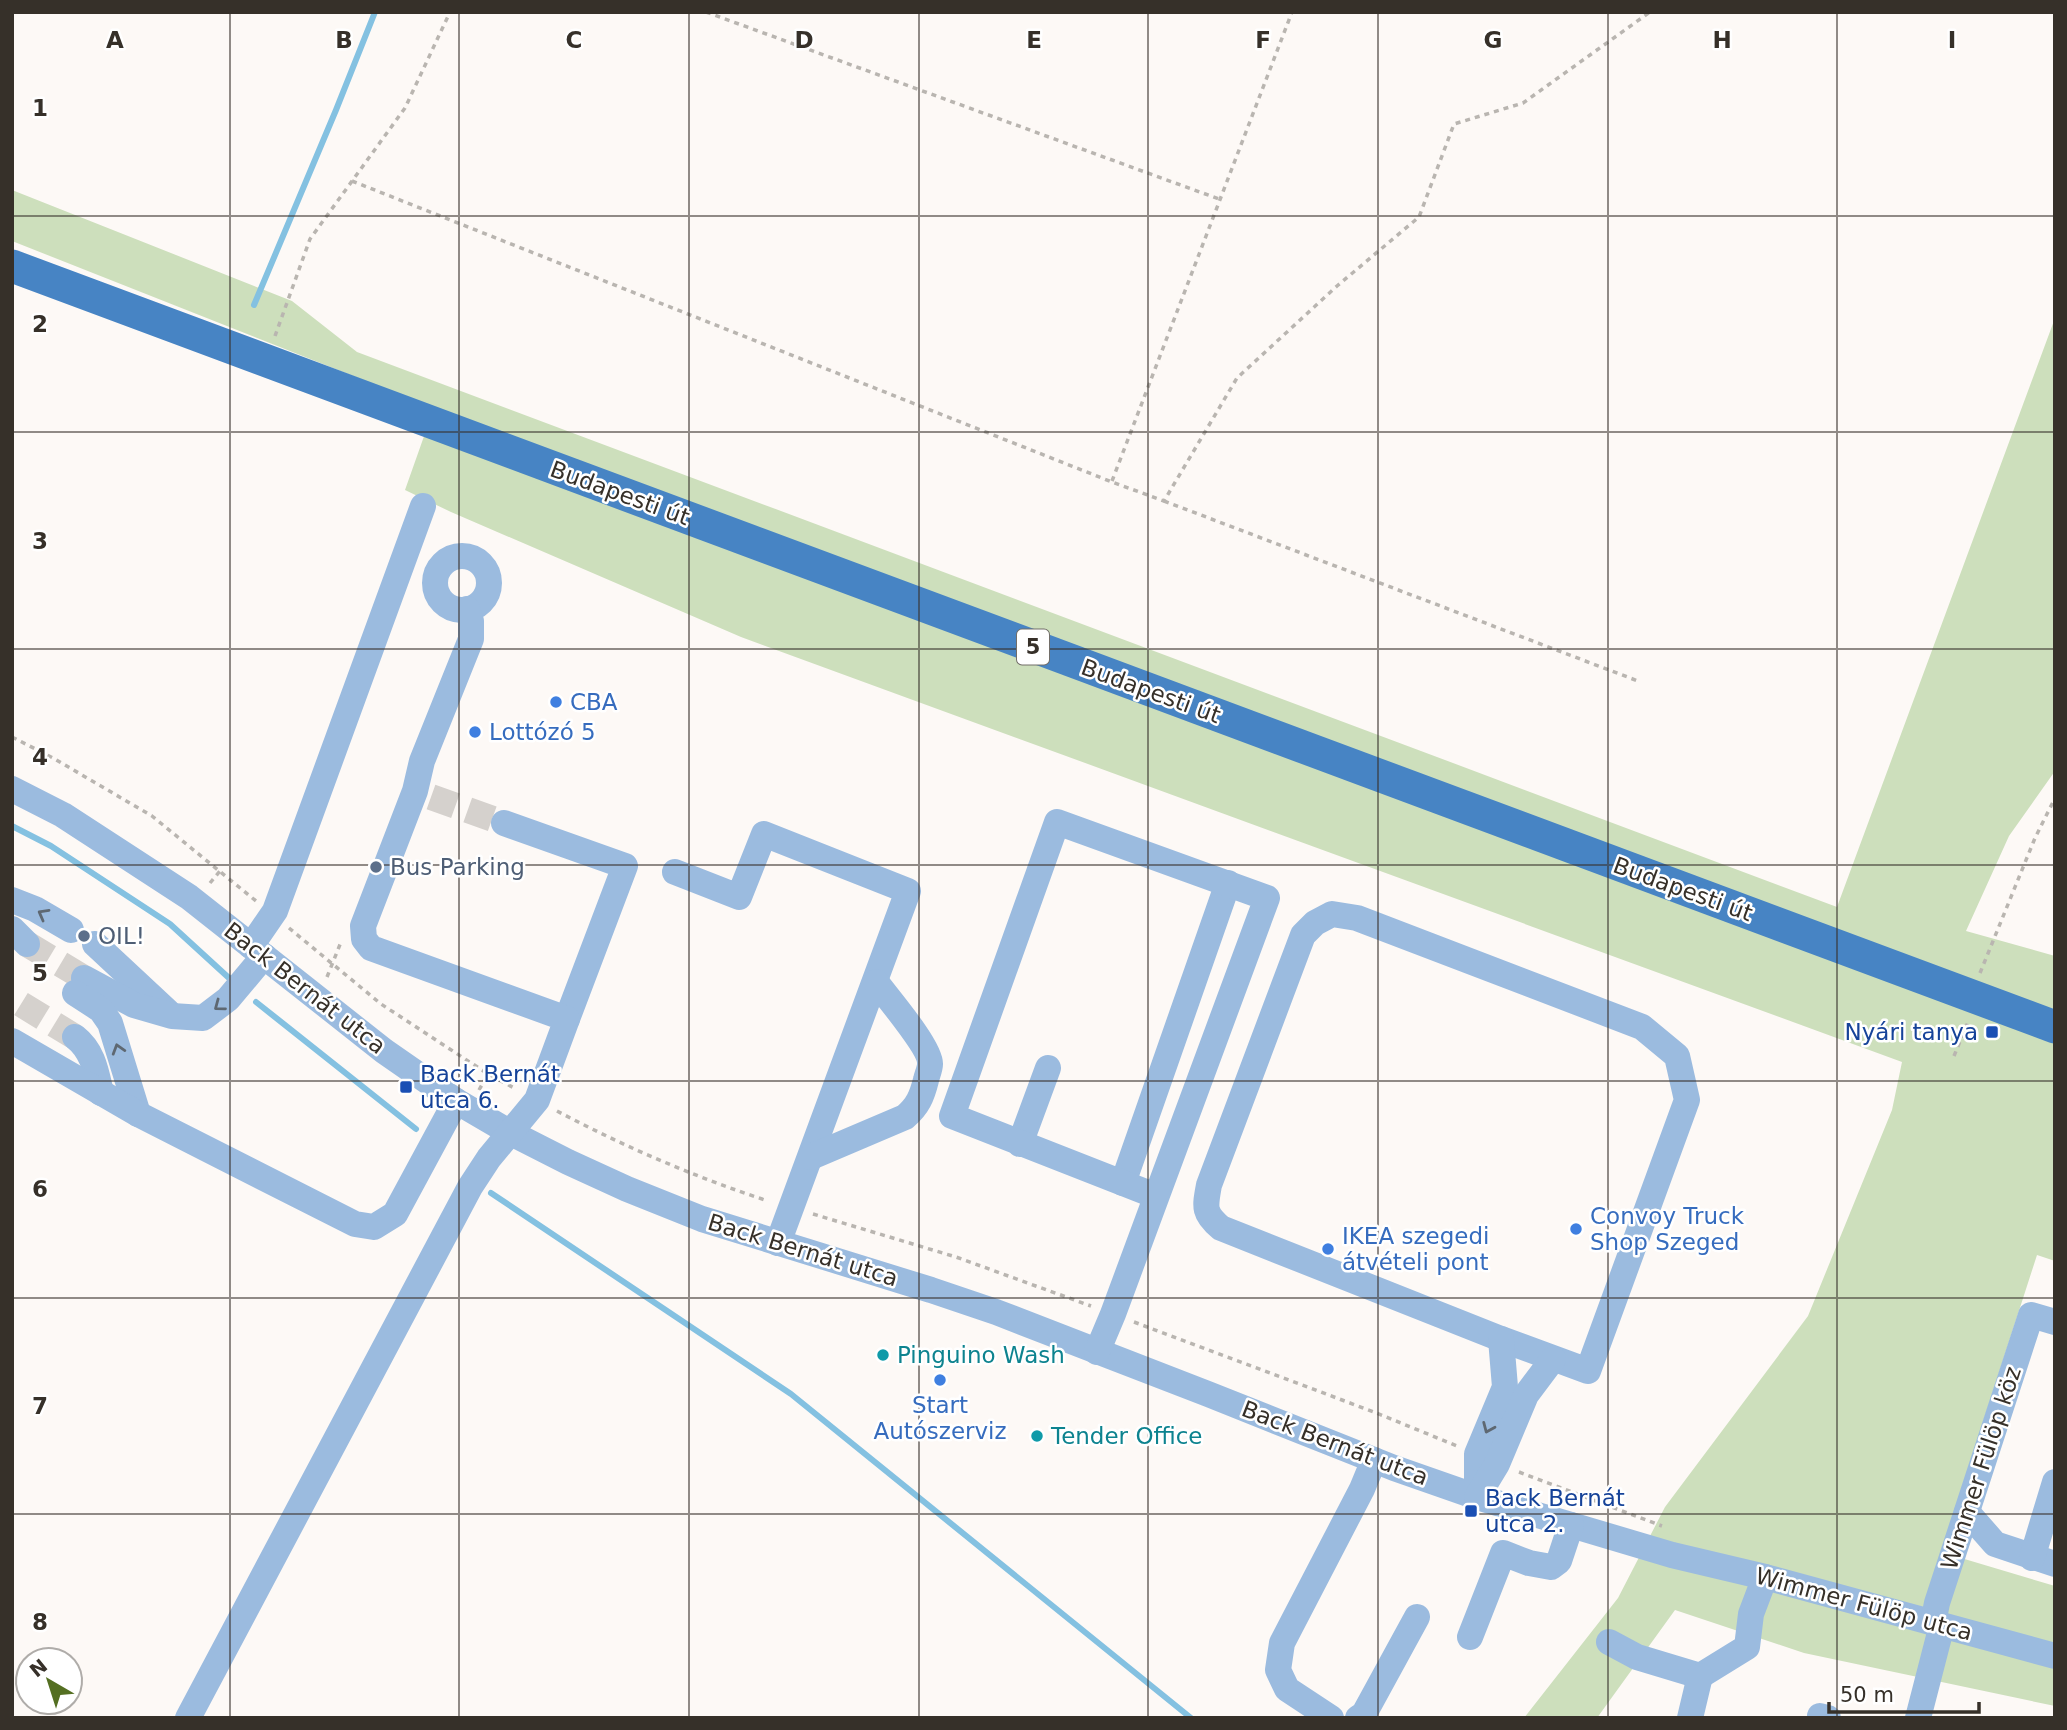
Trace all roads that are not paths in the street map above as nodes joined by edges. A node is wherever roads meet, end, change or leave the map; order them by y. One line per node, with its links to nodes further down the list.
1 (12, 266): 15 (main road, Budapesti út / 5)
2 (423, 506): 11 (street)
3 (467, 609): 14 (street)
4 (12, 789): 11 (street, Back Bernát utca)
5 (505, 823): 14 (street)
6 (675, 872): 12 (street)
7 (1228, 883): 23 (street); 25 (street); 26 (street)
8 (12, 900): 9 (street, one-way to 8)
9 (71, 930)
10 (95, 944): 13 (street)
11 (258, 951): 13 (street, one-way to 13); 20 (street, Back Bernát utca)
12 (876, 982): 24 (street); 24 (street)
13 (172, 1016): 21 (street, one-way to 13)
14 (567, 1019): 22 (street)
15 (2055, 1027)
16 (75, 1037): 19 (street)
17 (12, 1041): 19 (street)
18 (1048, 1068): 23 (street)
19 (101, 1093): 21 (street)
20 (456, 1101): 21 (street); 22 (street, Back Bernát utca)
21 (138, 1114)
22 (509, 1132): 27 (street, Back Bernát utca); 47 (street)
23 (1020, 1143): 25 (street)
24 (811, 1157): 27 (street)
25 (1123, 1183): 26 (street)
26 (1156, 1196): 30 (street)
27 (778, 1243): 30 (street, Back Bernát utca)
28 (2043, 1318): 36 (street, Wimmer Fülöp köz)
29 (1501, 1339): 31 (street); 31 (street); 32 (street)
30 (1097, 1352): 33 (street, Back Bernát utca)
31 (1553, 1359): 32 (street)
32 (1516, 1391): 35 (street)
33 (1374, 1460): 35 (street, Back Bernát utca); 48 (street)
34 (2055, 1482): 39 (street)
35 (1477, 1497): 37 (street, Back Bernát utca)
36 (1967, 1512): 39 (street); 42 (street, Wimmer Fülöp köz)
37 (1571, 1525): 38 (street, Back Bernát utca); 43 (street)
38 (1672, 1555): 40 (street, Wimmer Fülöp utca)
39 (2043, 1561)
40 (1765, 1577): 42 (street, Wimmer Fülöp utca); 46 (street)
41 (1417, 1617): 49 (street)
42 (1938, 1624): 45 (street, Wimmer Fülöp utca); 51 (street, Wimmer Fülöp köz)
43 (1470, 1637)
44 (1609, 1642): 46 (street)
45 (2055, 1656)
46 (1700, 1676): 50 (street)
47 (188, 1718)
48 (1331, 1718)
49 (1358, 1718)
50 (1690, 1718)
51 (1919, 1718)

